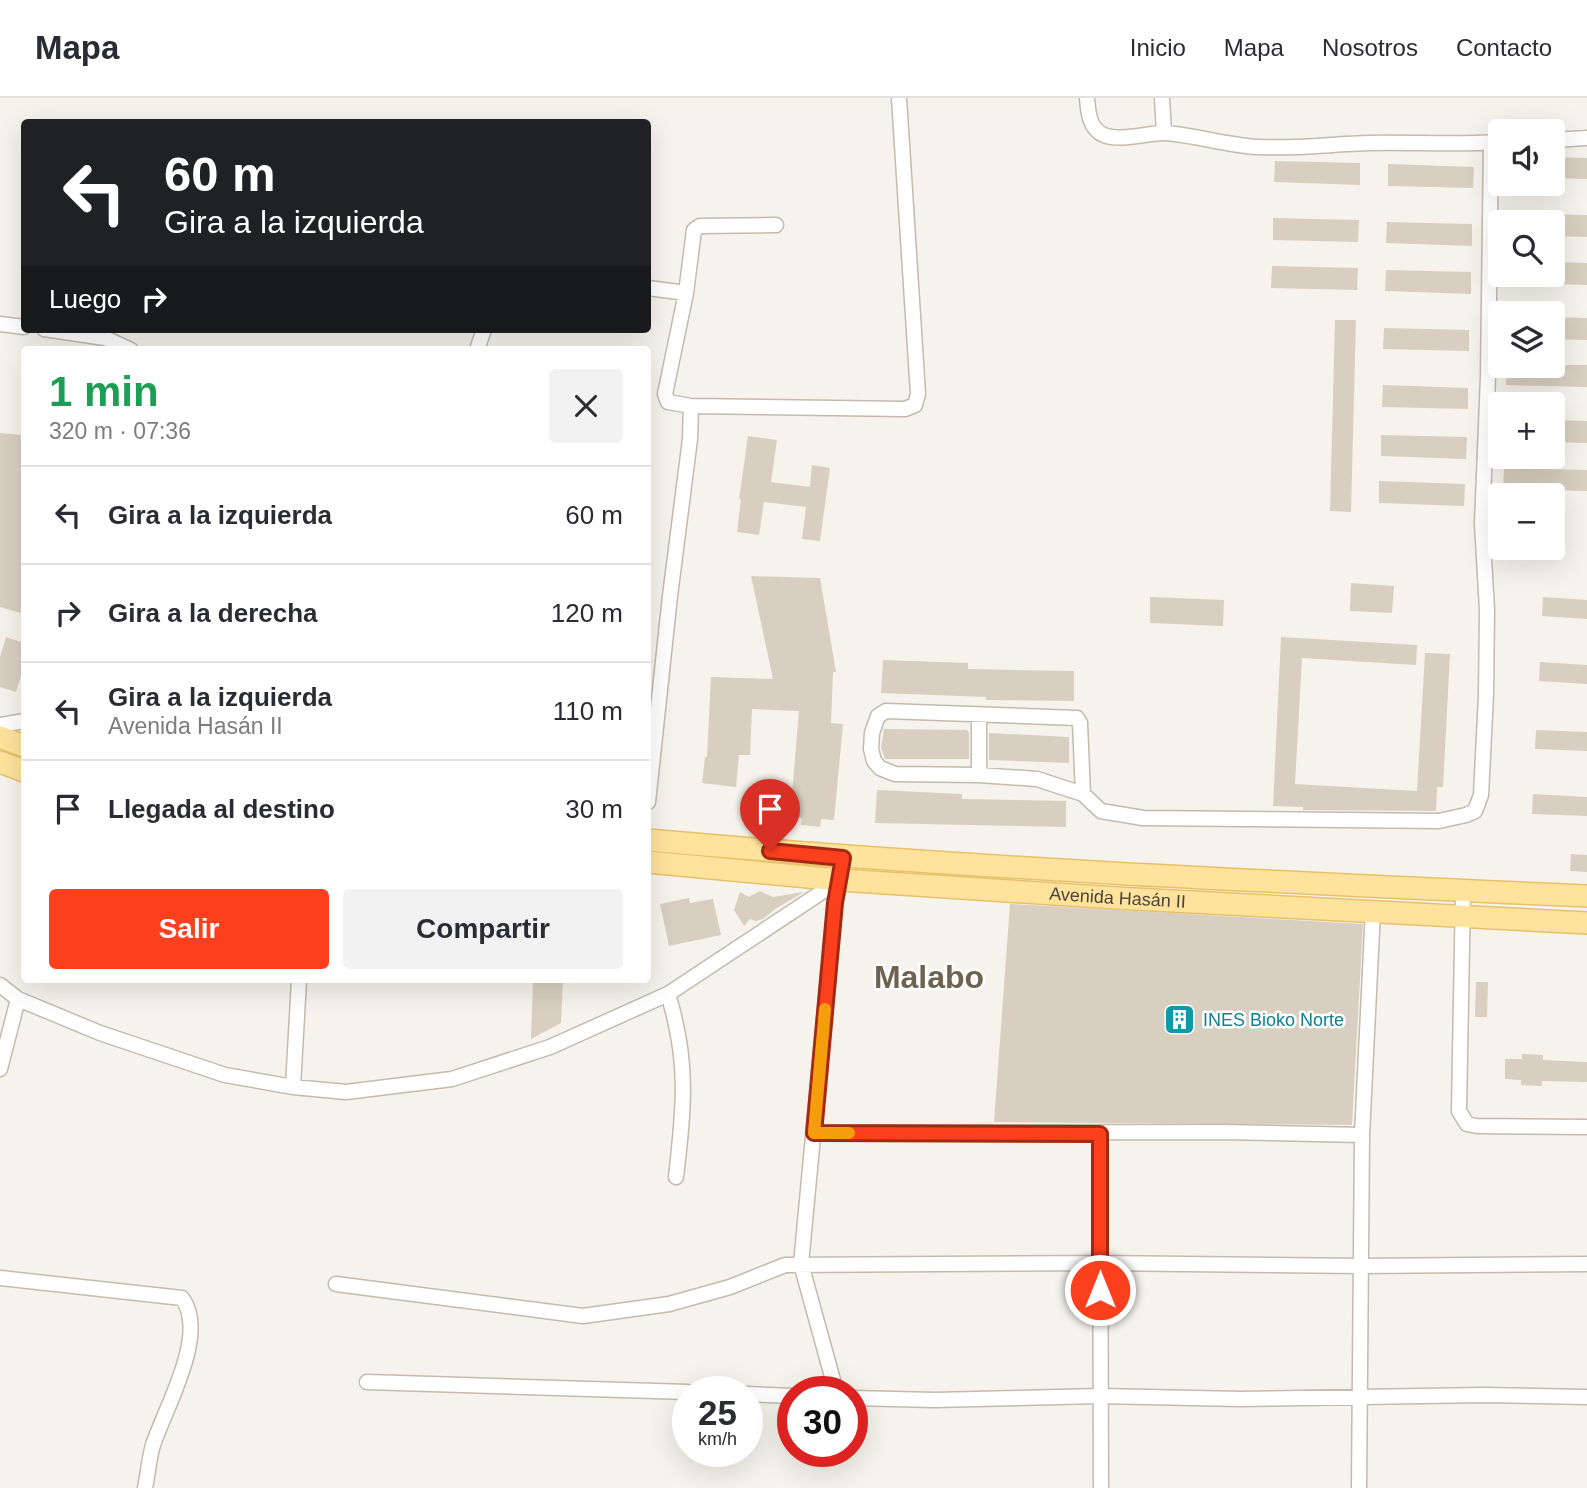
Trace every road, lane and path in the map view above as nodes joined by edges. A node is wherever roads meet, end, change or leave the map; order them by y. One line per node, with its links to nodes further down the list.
1 (900, 98): 16 (street)
2 (1087, 98): 4 (street)
3 (1163, 98): 4 (street)
4 (1164, 133): 7 (street)
5 (1587, 138): 6 (street)
6 (1565, 139)
7 (1488, 142)
8 (1494, 196): 26 (street)
9 (776, 225): 11 (street)
10 (651, 288): 11 (street)
11 (687, 293): 16 (street)
12 (0, 324): 13 (street)
13 (21, 327)
14 (71, 333): 15 (street)
15 (122, 346)
16 (691, 405): 24 (street)
17 (979, 716): 25 (street); 25 (street); 26 (street)
18 (21, 722): 19 (street)
19 (0, 725)
20 (0, 737): 21 (main road)
21 (21, 745)
22 (0, 762): 23 (main road)
23 (21, 770)
24 (651, 774)
25 (979, 775): 26 (street)
26 (1083, 794)
27 (651, 840): 28 (main road, Avenida Hasán II)
28 (843, 858): 30 (street); 31 (main road, Avenida Hasán II)
29 (651, 862): 30 (main road, Avenida Hasán II)
30 (840, 880): 33 (main road, Avenida Hasán II); 38 (street); 43 (street)
31 (1463, 890): 32 (main road, Avenida Hasán II); 34 (street)
32 (1587, 896)
33 (1373, 910): 34 (main road, Avenida Hasán II); 45 (street)
34 (1462, 917): 35 (main road, Avenida Hasán II); 42 (street)
35 (1587, 923)
36 (299, 983): 41 (street)
37 (0, 985): 39 (street)
38 (668, 994): 41 (street); 46 (street)
39 (18, 999): 40 (street); 41 (street)
40 (0, 1069)
41 (293, 1087)
42 (1587, 1127)
43 (814, 1133): 44 (street); 48 (street)
44 (1100, 1134): 45 (street); 47 (street)
45 (1362, 1135): 50 (street)
46 (676, 1177)
47 (1100, 1263): 48 (street); 50 (street); 56 (street)
48 (801, 1264): 52 (street); 53 (street)
49 (1587, 1264): 50 (street)
50 (1361, 1266): 57 (street)
51 (0, 1278): 60 (street)
52 (336, 1284)
53 (832, 1376)
54 (367, 1382): 55 (street)
55 (672, 1392)
56 (1101, 1396): 57 (street); 59 (street); 61 (street)
57 (1359, 1397): 58 (street); 62 (street)
58 (1587, 1397)
59 (868, 1398)
60 (145, 1488)
61 (1101, 1488)
62 (1359, 1488)

